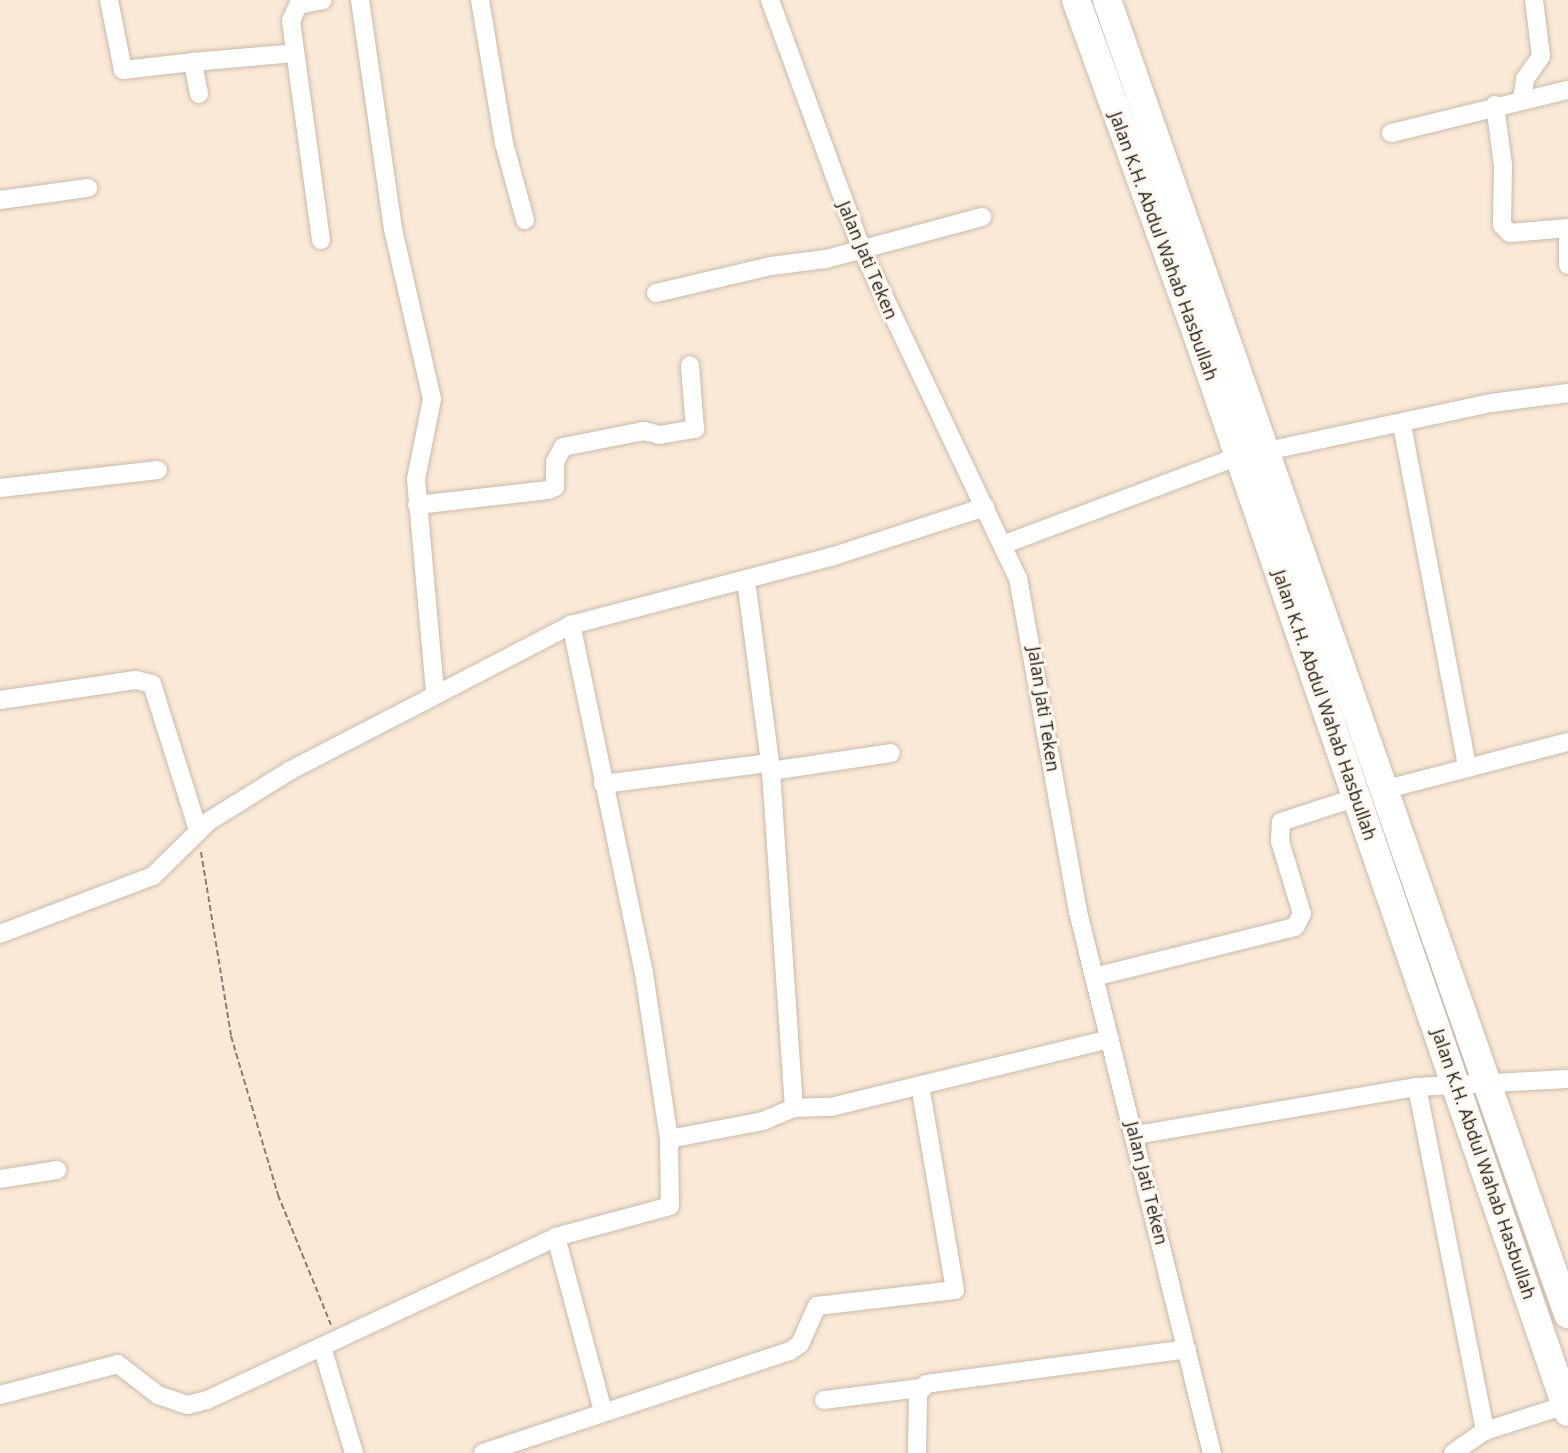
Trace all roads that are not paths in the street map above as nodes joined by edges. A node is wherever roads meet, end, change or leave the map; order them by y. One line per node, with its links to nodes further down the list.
1 (109, 0): 10 (street)
2 (323, 0): 9 (street)
3 (360, 0): 35 (street)
4 (480, 0): 20 (street)
5 (770, 0): 23 (street, Jalan Jati Teken)
6 (1076, 0): 25 (highway, Jalan K.H. Abdul Wahab Hasbullah)
7 (1107, 0): 11 (highway, Jalan K.H. Abdul Wahab Hasbullah)
8 (1534, 0): 14 (street)
9 (296, 53): 10 (street); 22 (street)
10 (193, 62): 13 (street)
11 (1134, 75): 25 (highway); 27 (highway, Jalan K.H. Abdul Wahab Hasbullah)
12 (1568, 90): 14 (street)
13 (199, 94)
14 (1522, 99): 15 (street)
15 (1495, 105): 16 (street); 21 (street)
16 (1391, 133)
17 (88, 188): 18 (street)
18 (0, 200)
19 (982, 217): 23 (street)
20 (525, 220)
21 (1568, 229): 24 (street)
22 (321, 240)
23 (862, 250): 26 (street); 36 (street, Jalan Jati Teken)
24 (1568, 265)
25 (1179, 284): 32 (highway, Jalan K.H. Abdul Wahab Hasbullah)
26 (656, 293)
27 (1216, 307): 31 (highway, Jalan K.H. Abdul Wahab Hasbullah); 32 (highway)
28 (690, 365): 35 (street)
29 (1568, 393): 30 (street)
30 (1402, 425): 31 (street); 45 (street)
31 (1268, 451): 47 (highway, Jalan K.H. Abdul Wahab Hasbullah)
32 (1242, 466): 37 (street); 48 (highway, Jalan K.H. Abdul Wahab Hasbullah)
33 (158, 470): 34 (street)
34 (0, 488)
35 (417, 505): 40 (street)
36 (985, 507): 37 (street, Jalan Jati Teken); 38 (street)
37 (1005, 544): 51 (street, Jalan Jati Teken)
38 (746, 580): 39 (street); 44 (street)
39 (572, 625): 40 (street); 46 (street)
40 (435, 694): 49 (street)
41 (0, 700): 49 (street)
42 (1568, 742): 45 (street)
43 (891, 753): 44 (street)
44 (770, 767): 46 (street); 58 (street)
45 (1467, 767): 47 (street)
46 (603, 784): 60 (street)
47 (1388, 789): 56 (highway, Jalan K.H. Abdul Wahab Hasbullah)
48 (1357, 797): 51 (street); 55 (highway, Jalan K.H. Abdul Wahab Hasbullah)
49 (198, 830): 50 (street)
50 (0, 934)
51 (1094, 977): 52 (street, Jalan Jati Teken)
52 (1110, 1039): 54 (street); 59 (street, Jalan Jati Teken)
53 (1568, 1079): 56 (street)
54 (920, 1086): 58 (street); 71 (street)
55 (1457, 1086): 56 (street); 57 (street); 70 (highway, Jalan K.H. Abdul Wahab Hasbullah)
56 (1490, 1086): 64 (highway, Jalan K.H. Abdul Wahab Hasbullah)
57 (1417, 1087): 59 (street); 72 (street)
58 (794, 1108): 60 (street)
59 (1136, 1135): 66 (street, Jalan Jati Teken)
60 (669, 1139): 63 (street)
61 (57, 1170): 62 (street)
62 (0, 1179)
63 (556, 1237): 65 (street); 71 (street)
64 (1568, 1314)
65 (329, 1343): 68 (street); 73 (street)
66 (1187, 1349): 67 (street); 76 (street, Jalan Jati Teken)
67 (920, 1388): 69 (street); 75 (street)
68 (0, 1395)
69 (824, 1400)
70 (1567, 1408): 72 (street)
71 (603, 1410): 74 (street)
72 (1485, 1431): 77 (street)
73 (354, 1453)
74 (483, 1453)
75 (918, 1453)
76 (1212, 1453)
77 (1453, 1453)

